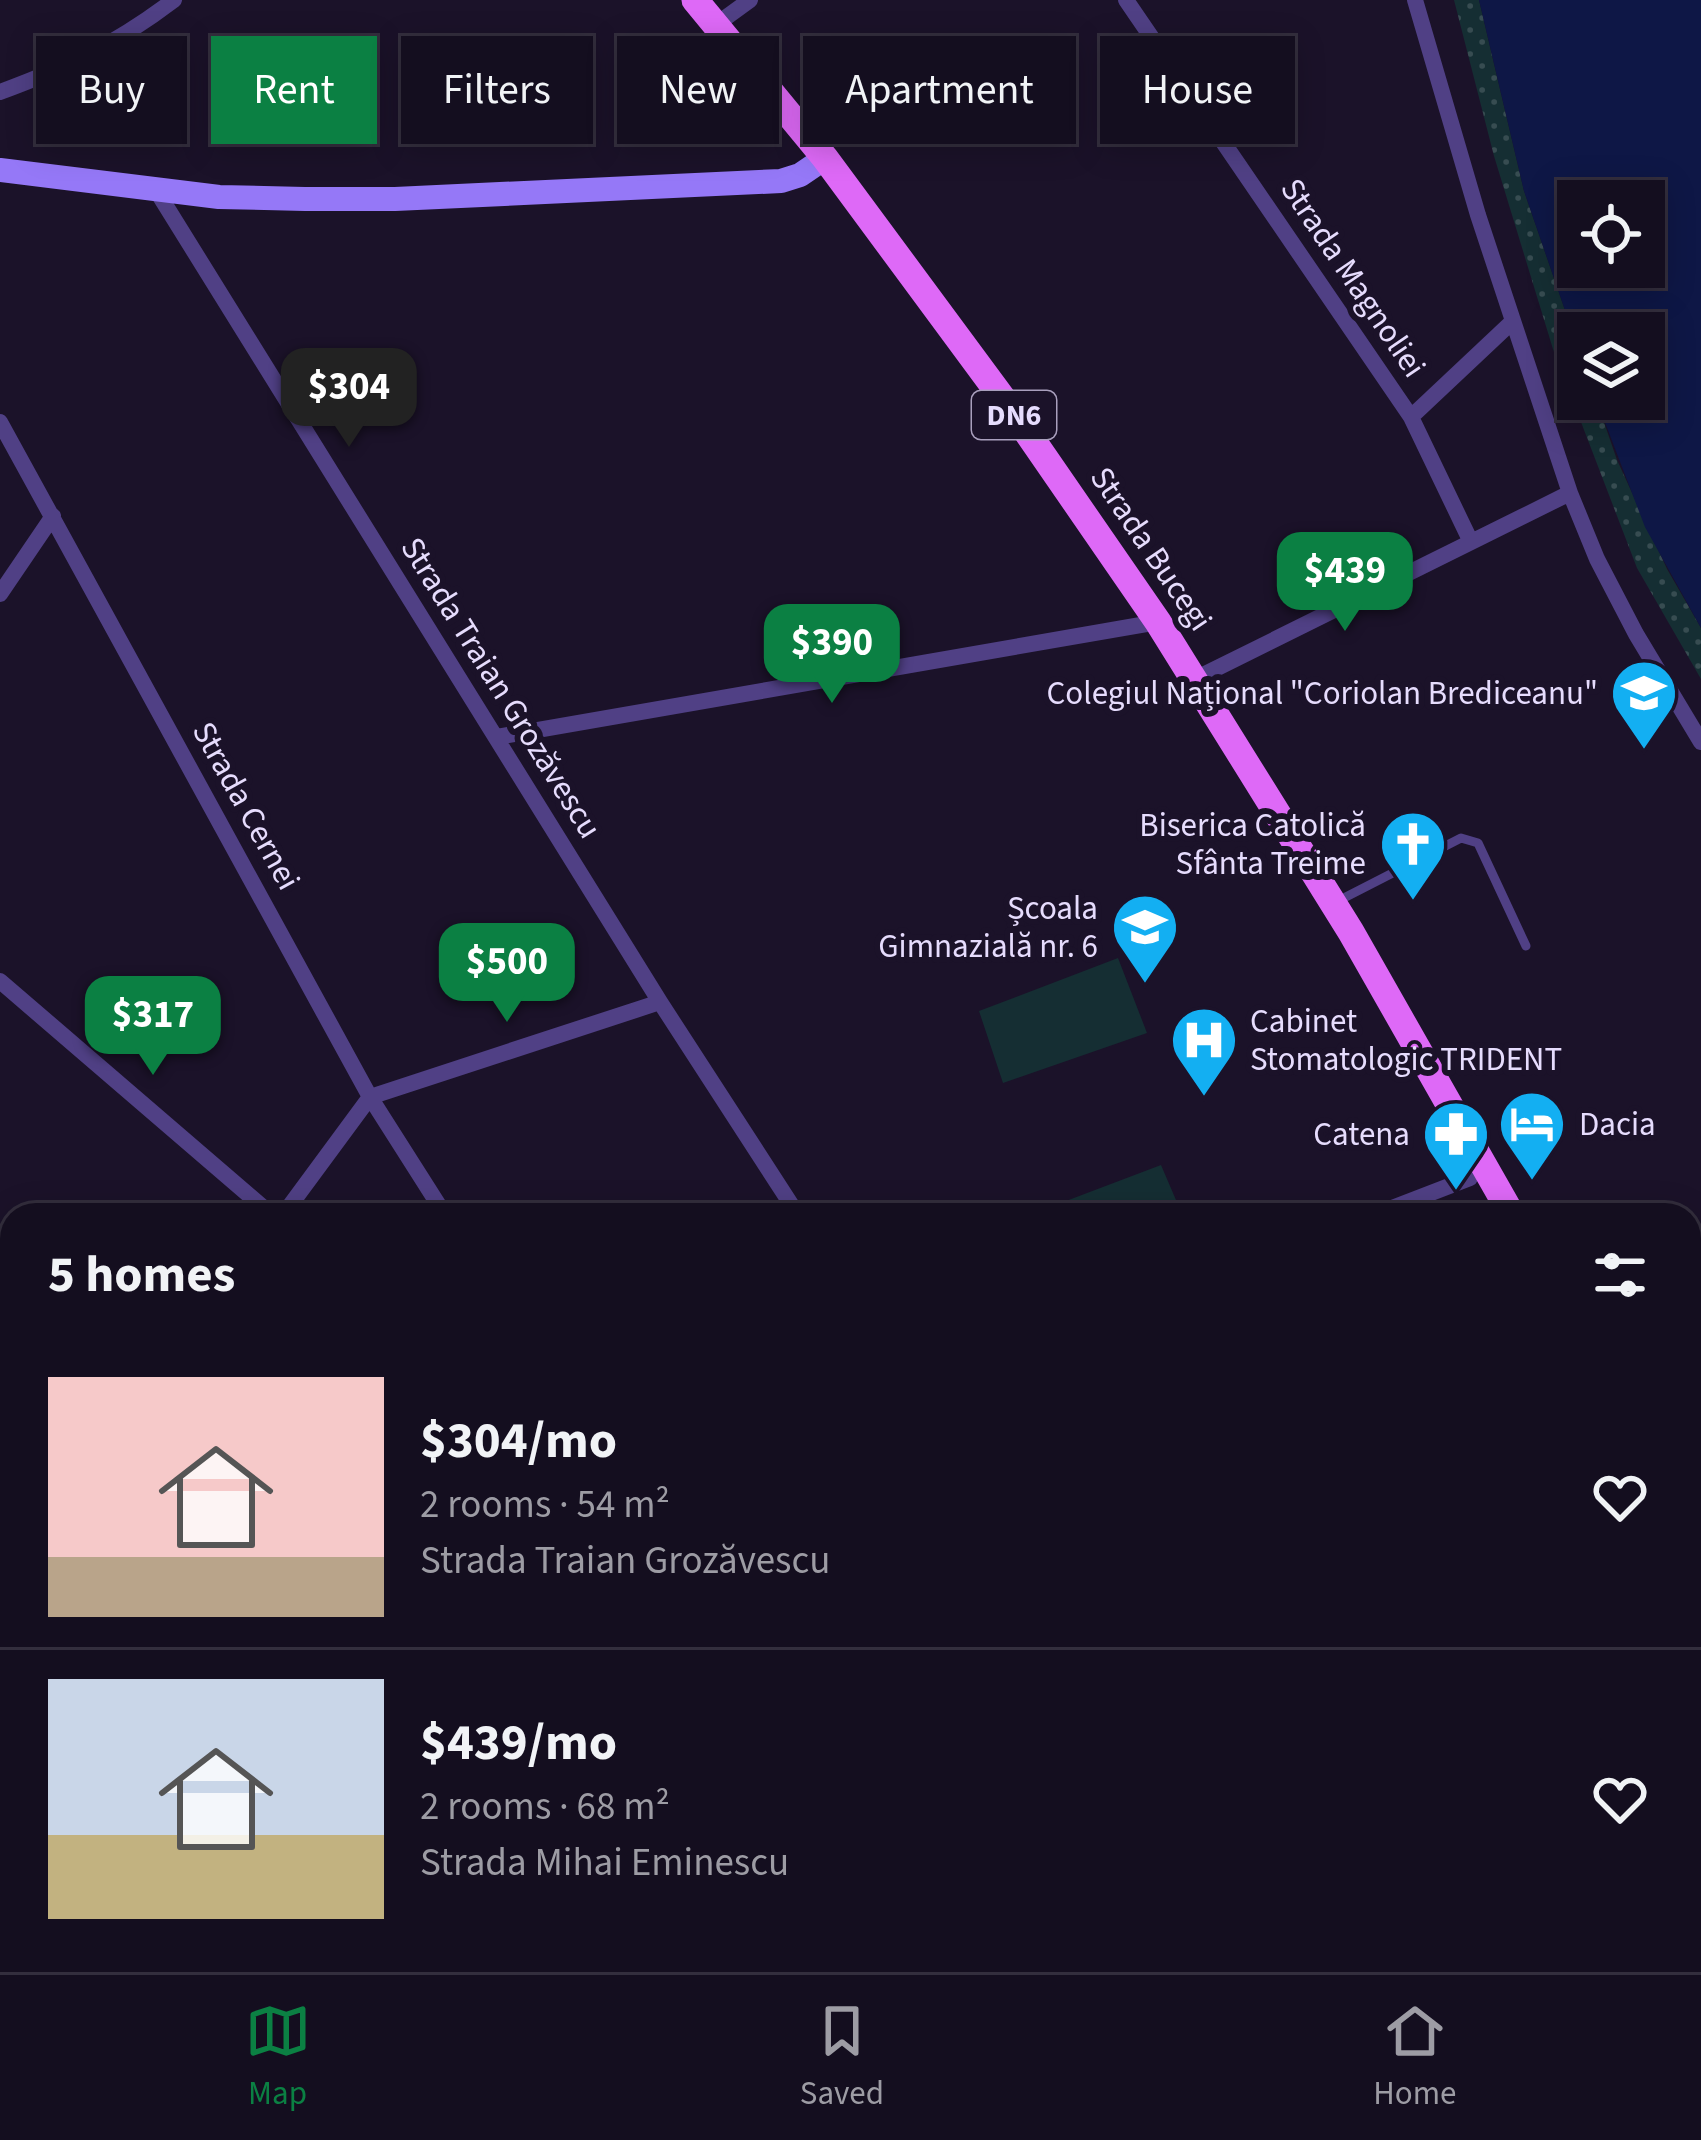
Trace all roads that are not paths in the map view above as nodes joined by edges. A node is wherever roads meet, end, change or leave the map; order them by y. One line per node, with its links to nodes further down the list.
1 (174, 0): 7 (street)
2 (695, 0): 6 (main road, Strada Bucegi / DN6)
3 (750, 0): 6 (street)
4 (1126, 0): 12 (street, Strada Magnoliei)
5 (1415, 0): 11 (street)
6 (717, 24): 8 (main road, Strada Bucegi / DN6)
7 (0, 92)
8 (825, 158): 10 (main road); 18 (main road, Strada Bucegi / DN6)
9 (0, 170): 10 (main road)
10 (156, 190): 20 (street, Strada Traian Grozăvescu)
11 (1513, 321): 12 (street); 14 (street)
12 (1411, 417): 16 (street, Strada Magnoliei)
13 (0, 422): 15 (street, Strada Cernei)
14 (1570, 493): 16 (street); 21 (street)
15 (53, 516): 17 (street); 26 (street, Strada Cernei)
16 (1471, 542): 19 (street)
17 (0, 594)
18 (1158, 622): 19 (main road, Strada Bucegi / DN6); 20 (street)
19 (1195, 679): 22 (main road, Strada Bucegi / DN6)
20 (497, 737): 25 (street, Strada Traian Grozăvescu)
21 (1701, 742)
22 (1334, 904): 23 (lane); 27 (main road, Strada Bucegi / DN6)
23 (1526, 946)
24 (0, 982): 28 (street)
25 (660, 1002): 26 (street); 31 (street, Strada Traian Grozăvescu)
26 (370, 1097): 29 (street); 30 (street, Strada Cernei)
27 (1481, 1177): 32 (street); 33 (main road, DN6)
28 (258, 1203)
29 (292, 1203)
30 (438, 1203)
31 (790, 1203)
32 (1408, 1203)
33 (1502, 1203)

